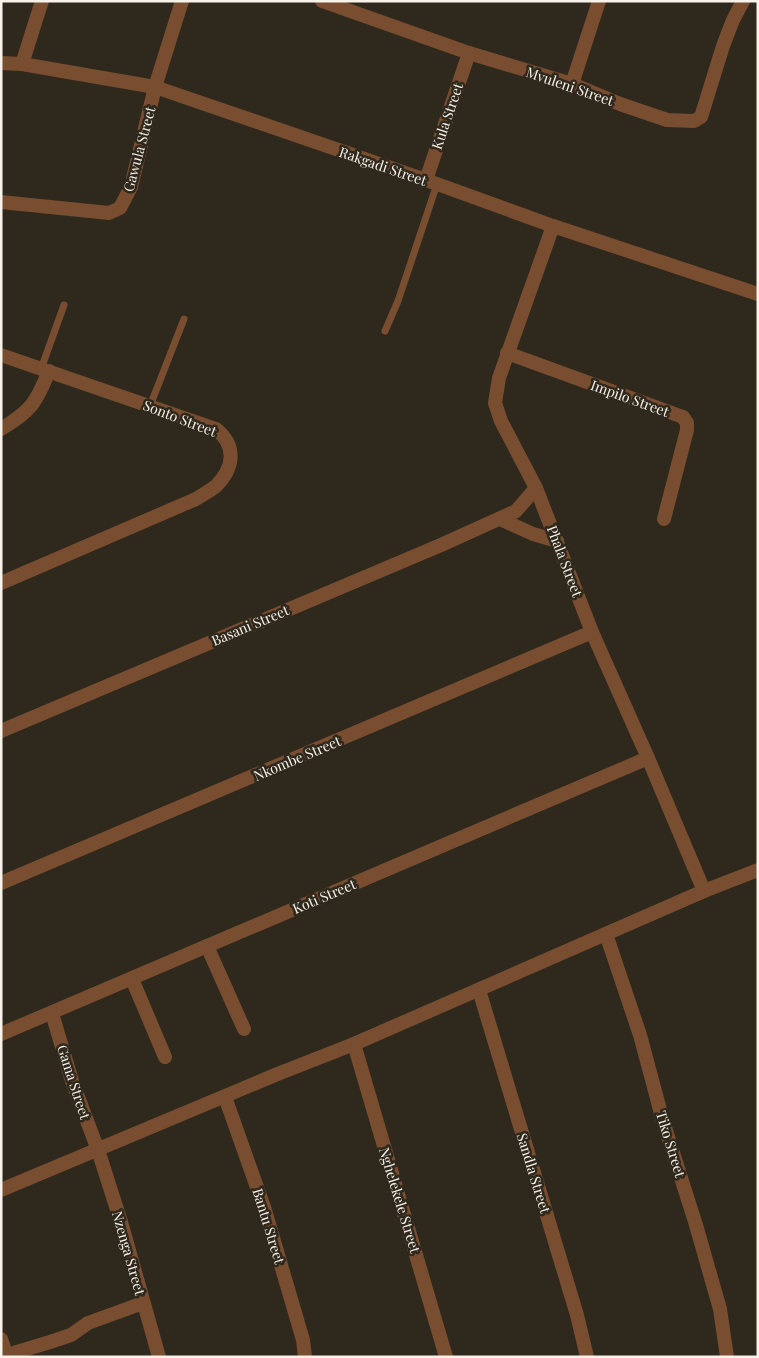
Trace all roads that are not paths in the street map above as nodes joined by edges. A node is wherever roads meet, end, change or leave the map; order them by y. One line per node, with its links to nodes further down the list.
1 (42, 1): 8 (street)
2 (182, 1): 10 (street, Gawula Street)
3 (322, 1): 6 (street, Mvuleni Street)
4 (598, 1): 9 (street)
5 (743, 1): 9 (street, Mvuleni Street)
6 (469, 53): 9 (street, Mvuleni Street); 11 (street, Kula Street)
7 (1, 63): 8 (street, Rakgadi Street)
8 (22, 64): 10 (street, Rakgadi Street)
9 (572, 84)
10 (155, 87): 11 (street, Rakgadi Street); 12 (street, Gawula Street)
11 (431, 182): 13 (street, Rakgadi Street); 17 (lane)
12 (1, 202)
13 (553, 226): 14 (street, Rakgadi Street); 18 (street, Phala Street)
14 (758, 294)
15 (64, 305): 20 (lane)
16 (184, 320): 21 (lane)
17 (385, 331)
18 (507, 353): 23 (street, Phala Street); 24 (street, Impilo Street)
19 (1, 355): 20 (street, Sonto Street)
20 (45, 370): 21 (street, Sonto Street); 22 (street)
21 (150, 406): 27 (street, Sonto Street)
22 (1, 429)
23 (536, 488): 25 (street, Basani Street); 26 (street, Phala Street)
24 (664, 519)
25 (500, 520): 26 (street); 29 (street, Basani Street)
26 (558, 541): 28 (street, Phala Street)
27 (1, 583)
28 (592, 632): 30 (street, Phala Street); 32 (street, Nkombe Street)
29 (1, 731)
30 (648, 758): 33 (street, Phala Street); 35 (street, Koti Street)
31 (758, 870): 33 (street)
32 (1, 882)
33 (704, 892): 34 (street)
34 (606, 934): 37 (street); 53 (street, Tiko Street)
35 (207, 946): 36 (street, Koti Street); 39 (street)
36 (132, 979): 38 (street, Koti Street); 42 (street)
37 (479, 990): 41 (street); 52 (street, Sandla Street)
38 (52, 1013): 40 (street, Koti Street); 44 (street, Gama Street)
39 (244, 1029)
40 (1, 1034)
41 (354, 1044): 43 (street); 51 (street, Nghelekele Street)
42 (165, 1057)
43 (225, 1098): 44 (street); 50 (street, Bantu Street)
44 (98, 1150): 45 (street); 46 (street, Nzenga Street)
45 (1, 1190)
46 (143, 1303): 48 (street); 49 (street, Nzenga Street)
47 (1, 1340): 48 (street)
48 (7, 1356)
49 (159, 1357)
50 (306, 1357)
51 (446, 1357)
52 (587, 1357)
53 (727, 1357)

